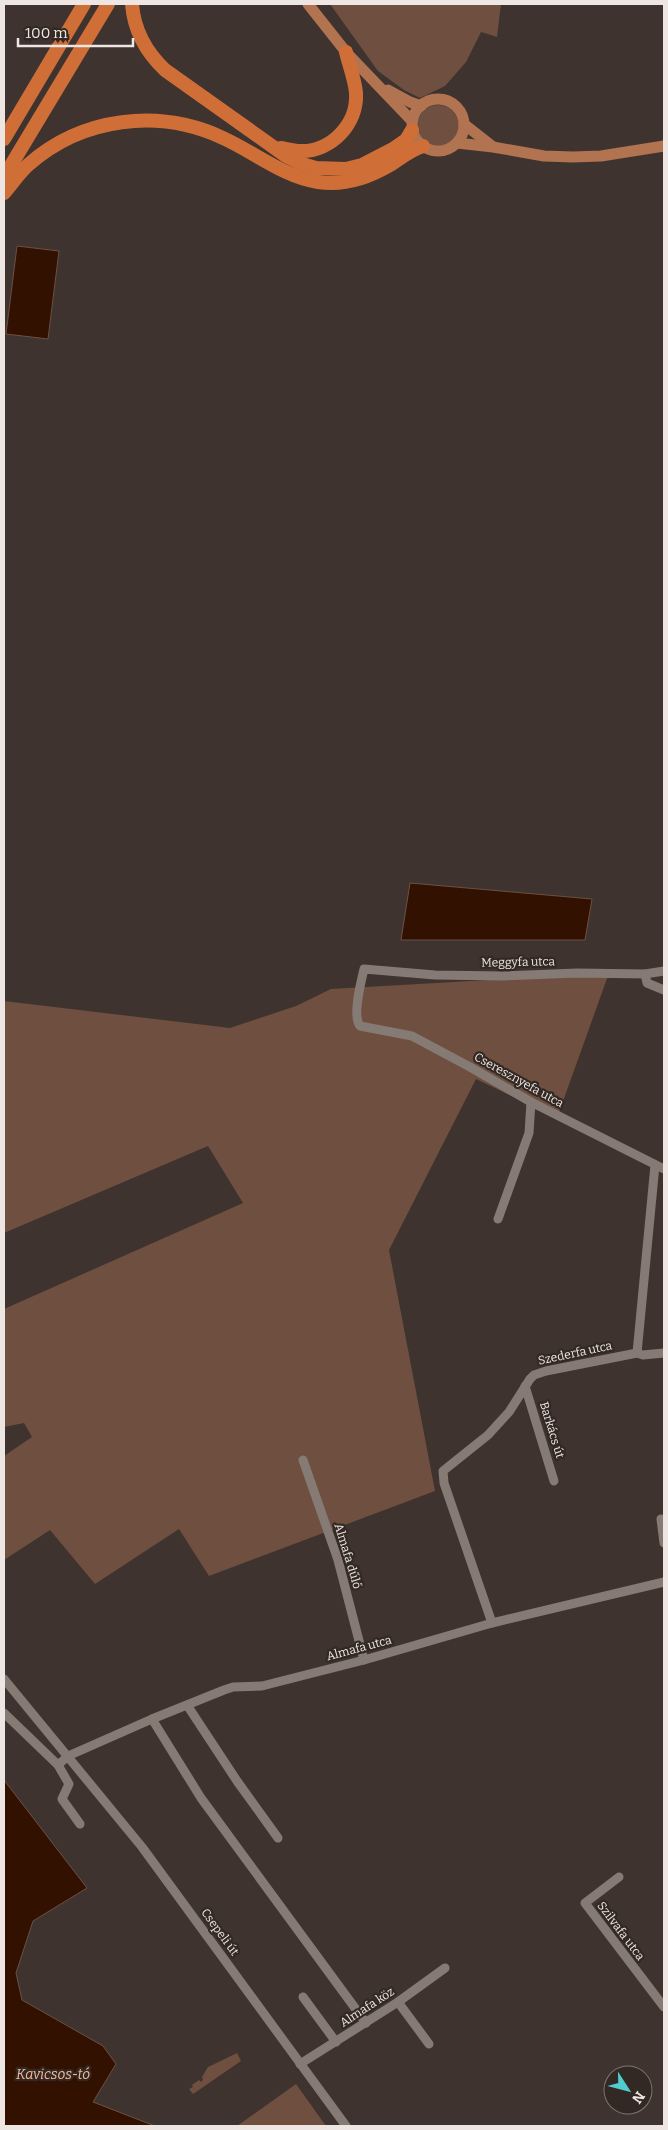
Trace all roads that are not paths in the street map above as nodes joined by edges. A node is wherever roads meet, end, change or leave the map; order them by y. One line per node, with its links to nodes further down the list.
1 (84, 4): 10 (highway)
2 (108, 4): 16 (highway)
3 (132, 4): 12 (highway)
4 (308, 4): 5 (main road)
5 (346, 52): 6 (main road); 12 (highway)
6 (380, 85): 7 (main road); 9 (main road)
7 (421, 106): 8 (main road); 9 (main road)
8 (464, 124): 11 (main road); 15 (main road)
9 (412, 125): 12 (highway); 13 (main road)
10 (4, 139)
11 (457, 143): 13 (main road); 15 (main road)
12 (271, 145)
13 (423, 146): 17 (highway)
14 (664, 146): 15 (main road)
15 (493, 147)
16 (4, 177)
17 (4, 193)
18 (664, 971): 19 (street, Meggyfa utca)
19 (645, 974): 20 (street); 21 (street, Meggyfa utca)
20 (664, 990)
21 (358, 1023): 22 (street, Cseresznyefa utca)
22 (532, 1102): 23 (street, Cseresznyefa utca); 25 (street)
23 (655, 1165): 24 (street, Cseresznyefa utca); 26 (street)
24 (664, 1169)
25 (498, 1219)
26 (637, 1353): 27 (street, Szederfa utca); 28 (street, Szederfa utca)
27 (664, 1353)
28 (525, 1386): 30 (street, Barkács út); 34 (street, Szederfa utca)
29 (303, 1460): 35 (street, Almafa dűlő)
30 (554, 1481)
31 (661, 1519): 32 (street)
32 (664, 1543)
33 (664, 1582): 34 (street, Almafa utca)
34 (492, 1624): 35 (street, Almafa utca)
35 (364, 1660): 37 (street, Almafa utca)
36 (4, 1679): 40 (street, Csepeli út)
37 (187, 1705): 39 (street, Almafa utca); 43 (street)
38 (4, 1714): 41 (street)
39 (152, 1719): 40 (street, Almafa utca); 49 (street)
40 (68, 1756): 41 (street, Almafa utca); 52 (street, Csepeli út)
41 (58, 1765): 42 (street)
42 (80, 1824)
43 (278, 1838)
44 (619, 1877): 48 (street, Szilvafa utca)
45 (445, 1968): 47 (street, Almafa köz)
46 (303, 1998): 50 (street)
47 (398, 2002): 49 (street, Almafa köz); 51 (street)
48 (664, 2007)
49 (366, 2023): 50 (street, Almafa köz)
50 (336, 2042): 52 (street, Almafa köz)
51 (429, 2044)
52 (300, 2064): 53 (street, Csepeli út)
53 (346, 2126)

